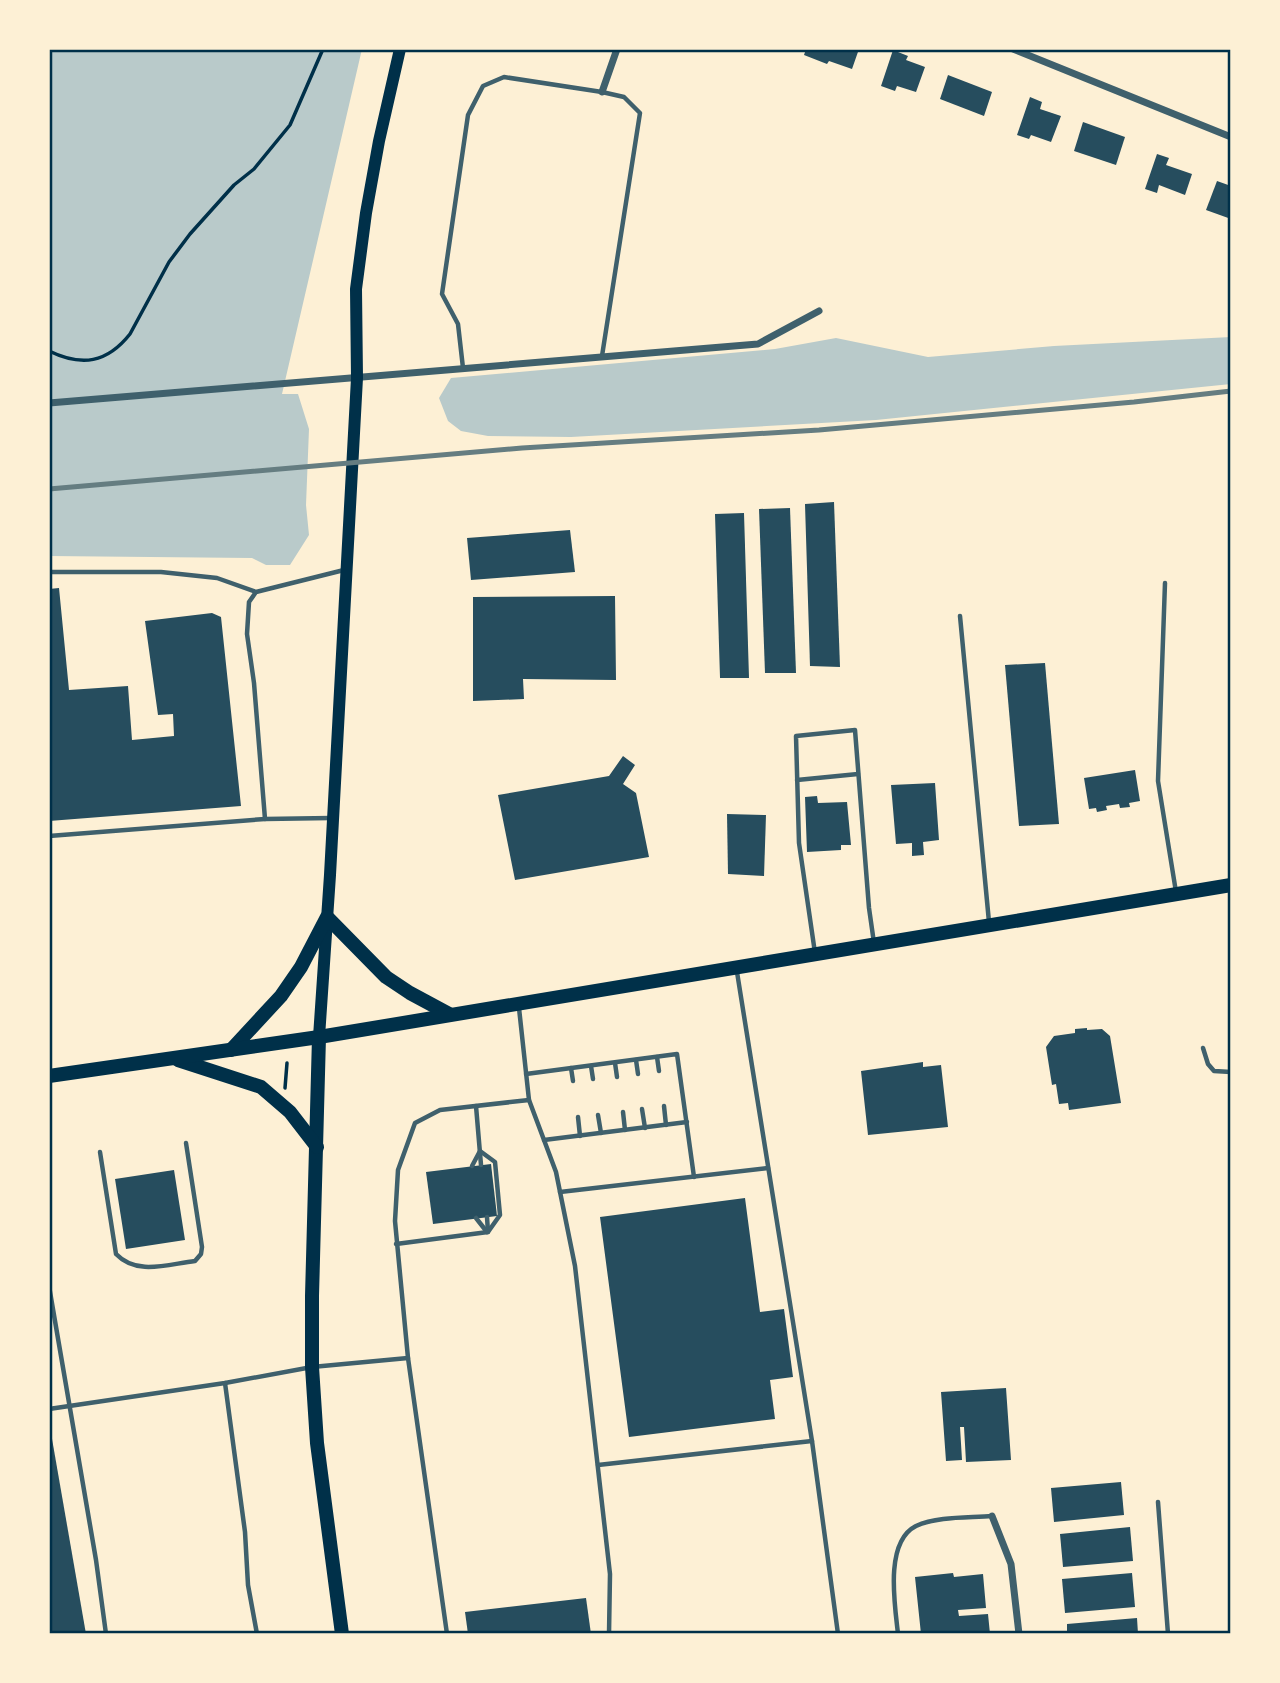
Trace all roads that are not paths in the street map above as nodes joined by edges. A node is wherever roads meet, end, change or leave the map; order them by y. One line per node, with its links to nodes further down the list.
1 (401, 49): 9 (main road)
2 (617, 49): 4 (street)
3 (1013, 49): 5 (street)
4 (602, 92): 7 (lane); 8 (lane)
5 (1231, 137)
6 (818, 311): 7 (street)
7 (602, 356): 8 (street)
8 (463, 369): 9 (street)
9 (358, 378): 10 (street); 11 (main road)
10 (49, 403)
11 (346, 569): 14 (lane); 18 (main road)
12 (49, 572): 14 (lane)
13 (1165, 583): 22 (lane)
14 (256, 592): 19 (lane)
15 (960, 616): 24 (lane)
16 (858, 774): 17 (lane); 17 (lane); 25 (lane)
17 (797, 780): 26 (lane)
18 (333, 818): 19 (lane); 23 (main road)
19 (265, 819): 20 (lane)
20 (49, 836)
21 (1231, 885): 22 (main road)
22 (1176, 893): 24 (main road)
23 (327, 917): 29 (main road); 30 (main road); 32 (main road)
24 (989, 925): 25 (main road)
25 (874, 944): 26 (main road)
26 (816, 954): 27 (main road)
27 (737, 967): 28 (main road); 67 (lane)
28 (519, 1003): 29 (main road); 41 (lane)
29 (449, 1014): 30 (main road)
30 (319, 1037): 32 (main road); 62 (main road)
31 (1203, 1048): 40 (lane)
32 (231, 1050): 34 (main road)
33 (657, 1057): 35 (lane); 39 (lane); 54 (lane)
34 (173, 1058): 43 (main road); 62 (main road)
35 (636, 1060): 36 (lane); 42 (lane)
36 (615, 1063): 37 (lane); 44 (lane)
37 (591, 1066): 38 (lane); 45 (lane)
38 (571, 1068): 41 (lane); 46 (lane)
39 (659, 1071)
40 (1231, 1072)
41 (526, 1074): 47 (lane)
42 (638, 1074)
43 (49, 1076)
44 (617, 1077)
45 (593, 1079)
46 (573, 1081)
47 (529, 1100): 48 (lane); 60 (lane)
48 (476, 1106): 63 (lane); 73 (lane)
49 (664, 1107): 55 (lane)
50 (642, 1109): 56 (lane)
51 (623, 1112): 57 (lane)
52 (598, 1115): 58 (lane)
53 (578, 1117): 59 (lane)
54 (687, 1122): 55 (lane); 68 (lane)
55 (666, 1125): 56 (lane)
56 (645, 1128): 57 (lane)
57 (625, 1130): 58 (lane)
58 (601, 1133): 59 (lane)
59 (580, 1136): 60 (lane)
60 (544, 1140): 69 (lane)
61 (186, 1143): 64 (lane)
62 (317, 1147): 76 (main road)
63 (480, 1151): 65 (lane); 66 (lane); 72 (lane)
64 (100, 1152)
65 (481, 1165)
66 (472, 1167)
67 (768, 1168): 68 (lane); 80 (lane)
68 (694, 1177): 69 (lane)
69 (560, 1192): 81 (lane)
70 (486, 1217): 72 (lane)
71 (476, 1218): 72 (lane)
72 (488, 1232): 73 (lane)
73 (396, 1244): 75 (lane)
74 (49, 1286): 78 (lane)
75 (408, 1358): 76 (lane); 87 (lane)
76 (313, 1367): 77 (lane); 86 (main road)
77 (225, 1383): 78 (lane); 85 (lane)
78 (69, 1406): 79 (lane); 84 (lane)
79 (49, 1409)
80 (812, 1441): 81 (lane); 89 (lane)
81 (598, 1465): 88 (lane)
82 (1158, 1502): 92 (lane)
83 (992, 1516): 90 (lane); 91 (street)
84 (106, 1634)
85 (257, 1634)
86 (342, 1634)
87 (447, 1634)
88 (610, 1634)
89 (838, 1634)
90 (898, 1634)
91 (1019, 1634)
92 (1168, 1634)

